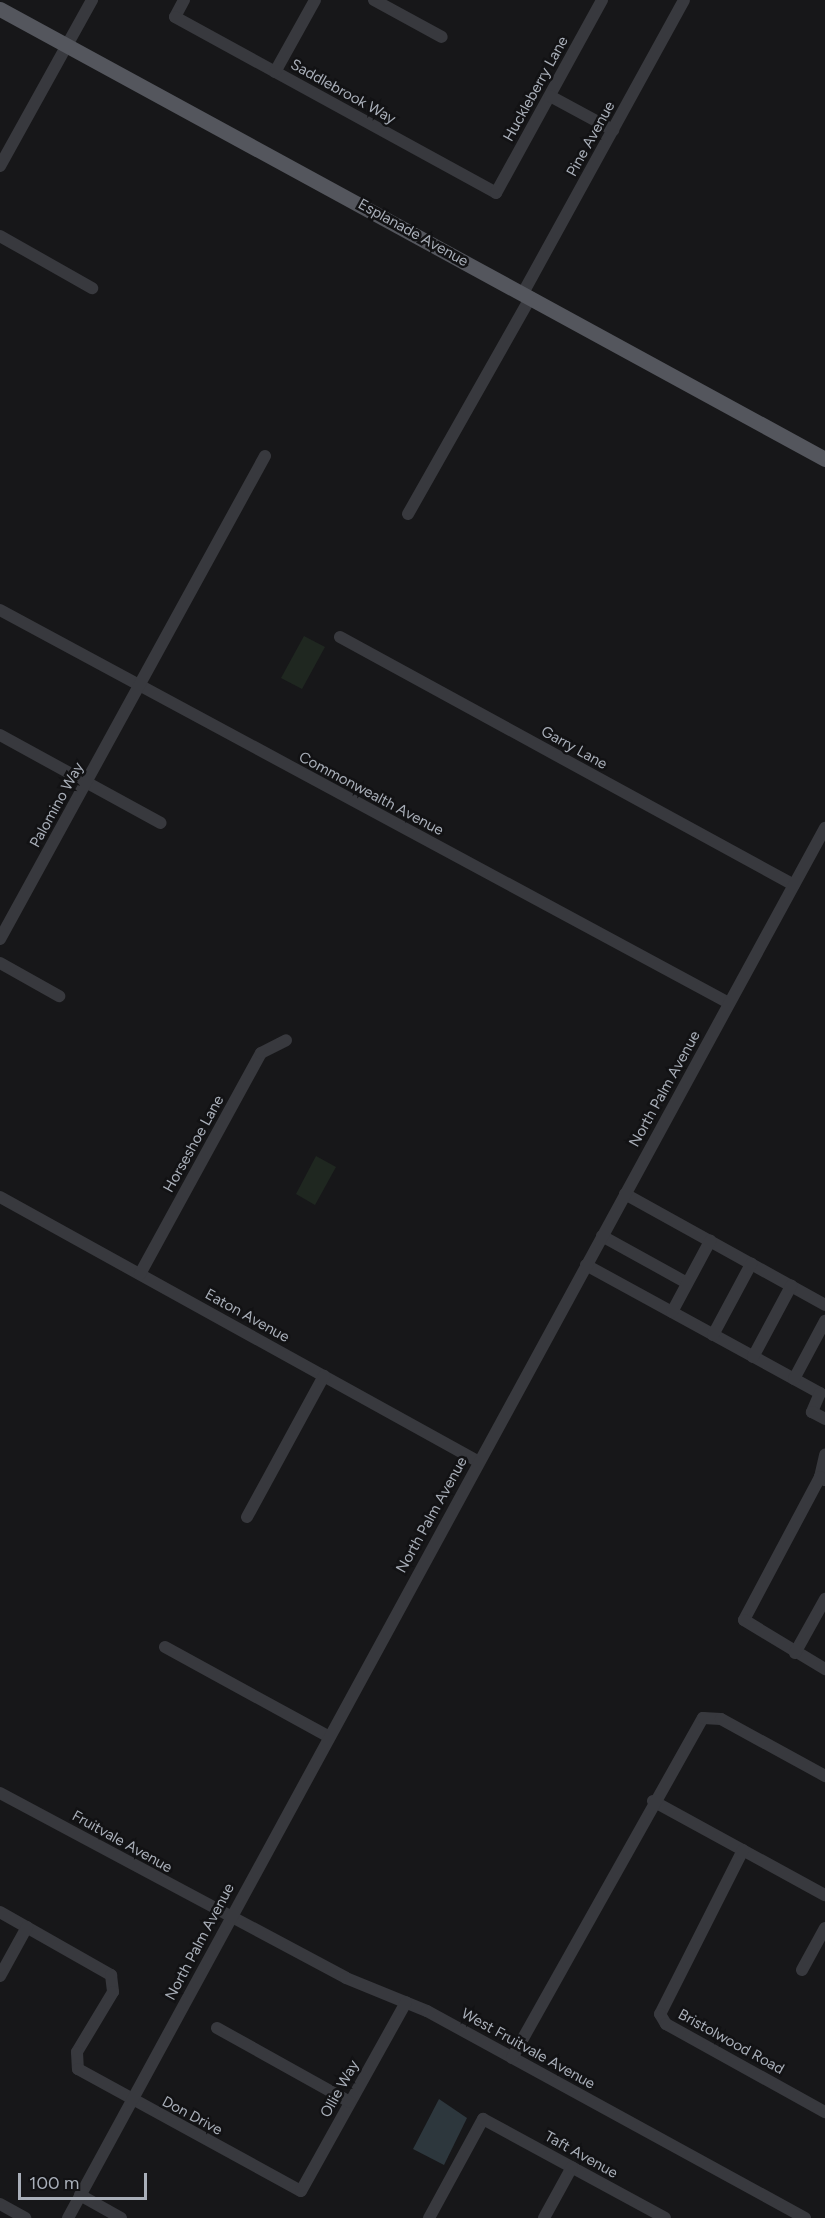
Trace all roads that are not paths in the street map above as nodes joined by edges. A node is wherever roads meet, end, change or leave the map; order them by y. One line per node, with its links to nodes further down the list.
1 (92, 0): 9 (street)
2 (184, 0): 10 (street, Saddlebrook Way)
3 (315, 0): 10 (street)
4 (374, 0): 8 (street)
5 (602, 0): 11 (street, Huckleberry Lane)
6 (684, 0): 12 (street, Pine Avenue)
7 (0, 9): 9 (main road, Esplanade Avenue)
8 (442, 37)
9 (68, 44): 13 (street); 17 (main road, Esplanade Avenue)
10 (275, 72): 14 (street, Saddlebrook Way)
11 (550, 96): 12 (street); 14 (street, Huckleberry Lane)
12 (613, 130): 17 (street, Pine Avenue)
13 (0, 166)
14 (496, 193)
15 (0, 236): 16 (street)
16 (92, 288)
17 (527, 295): 19 (main road, Esplanade Avenue); 20 (street, Pine Avenue)
18 (266, 456): 23 (street, Palomino Way)
19 (825, 459)
20 (408, 514)
21 (0, 610): 23 (street, Commonwealth Avenue)
22 (340, 637): 28 (street, Garry Lane)
23 (140, 686): 25 (street, Palomino Way); 32 (street, Commonwealth Avenue)
24 (0, 735): 25 (street)
25 (86, 783): 26 (street); 29 (street, Palomino Way)
26 (161, 824)
27 (825, 828): 28 (street, North Palm Avenue)
28 (794, 885): 32 (street, North Palm Avenue)
29 (0, 939)
30 (0, 963): 31 (street)
31 (58, 996)
32 (729, 1003): 34 (street, North Palm Avenue)
33 (286, 1040): 40 (street, Horseshoe Lane)
34 (625, 1194): 36 (street, North Palm Avenue); 37 (street)
35 (0, 1197): 40 (street, Eaton Avenue)
36 (602, 1236): 39 (street, North Palm Avenue); 41 (street)
37 (710, 1241): 38 (street); 41 (street)
38 (751, 1264): 42 (street); 46 (street)
39 (586, 1265): 44 (street); 52 (street, North Palm Avenue)
40 (140, 1274): 48 (street, Eaton Avenue)
41 (687, 1283): 44 (street)
42 (791, 1286): 43 (street); 47 (street)
43 (825, 1305)
44 (672, 1312): 46 (street)
45 (825, 1321): 49 (street)
46 (712, 1335): 47 (street)
47 (753, 1357): 49 (street)
48 (324, 1376): 52 (street, Eaton Avenue); 54 (street)
49 (794, 1379): 50 (street)
50 (825, 1419)
51 (825, 1455): 53 (street)
52 (479, 1462): 59 (street, North Palm Avenue)
53 (822, 1479): 57 (street)
54 (247, 1517)
55 (825, 1599): 57 (street)
56 (165, 1647): 59 (street)
57 (795, 1653): 58 (street)
58 (825, 1669)
59 (326, 1735): 66 (street, North Palm Avenue)
60 (825, 1776): 62 (street)
61 (0, 1793): 66 (street, Fruitvale Avenue)
62 (654, 1801): 63 (street); 73 (street)
63 (743, 1851): 64 (street); 76 (street, Bristolwood Road)
64 (825, 1895)
65 (0, 1912): 67 (street)
66 (230, 1918): 71 (street, West Fruitvale Avenue); 74 (street, North Palm Avenue)
67 (27, 1927): 70 (street); 74 (street, Don Drive)
68 (825, 1928): 69 (street)
69 (802, 1970)
70 (0, 1976)
71 (406, 2002): 73 (street, West Fruitvale Avenue); 75 (street, Ollie Way)
72 (217, 2028): 75 (street)
73 (512, 2058): 87 (street, West Fruitvale Avenue)
74 (132, 2100): 78 (street, Don Drive); 79 (street, North Palm Avenue)
75 (350, 2102): 78 (street, Ollie Way)
76 (825, 2112)
77 (572, 2168): 84 (street, Taft Avenue); 85 (street); 86 (street, Taft Avenue)
78 (301, 2192)
79 (80, 2196): 82 (street, North Palm Avenue); 83 (street)
80 (0, 2204): 81 (street)
81 (25, 2218)
82 (68, 2218)
83 (121, 2218)
84 (429, 2218)
85 (543, 2218)
86 (664, 2218)
87 (805, 2218)

